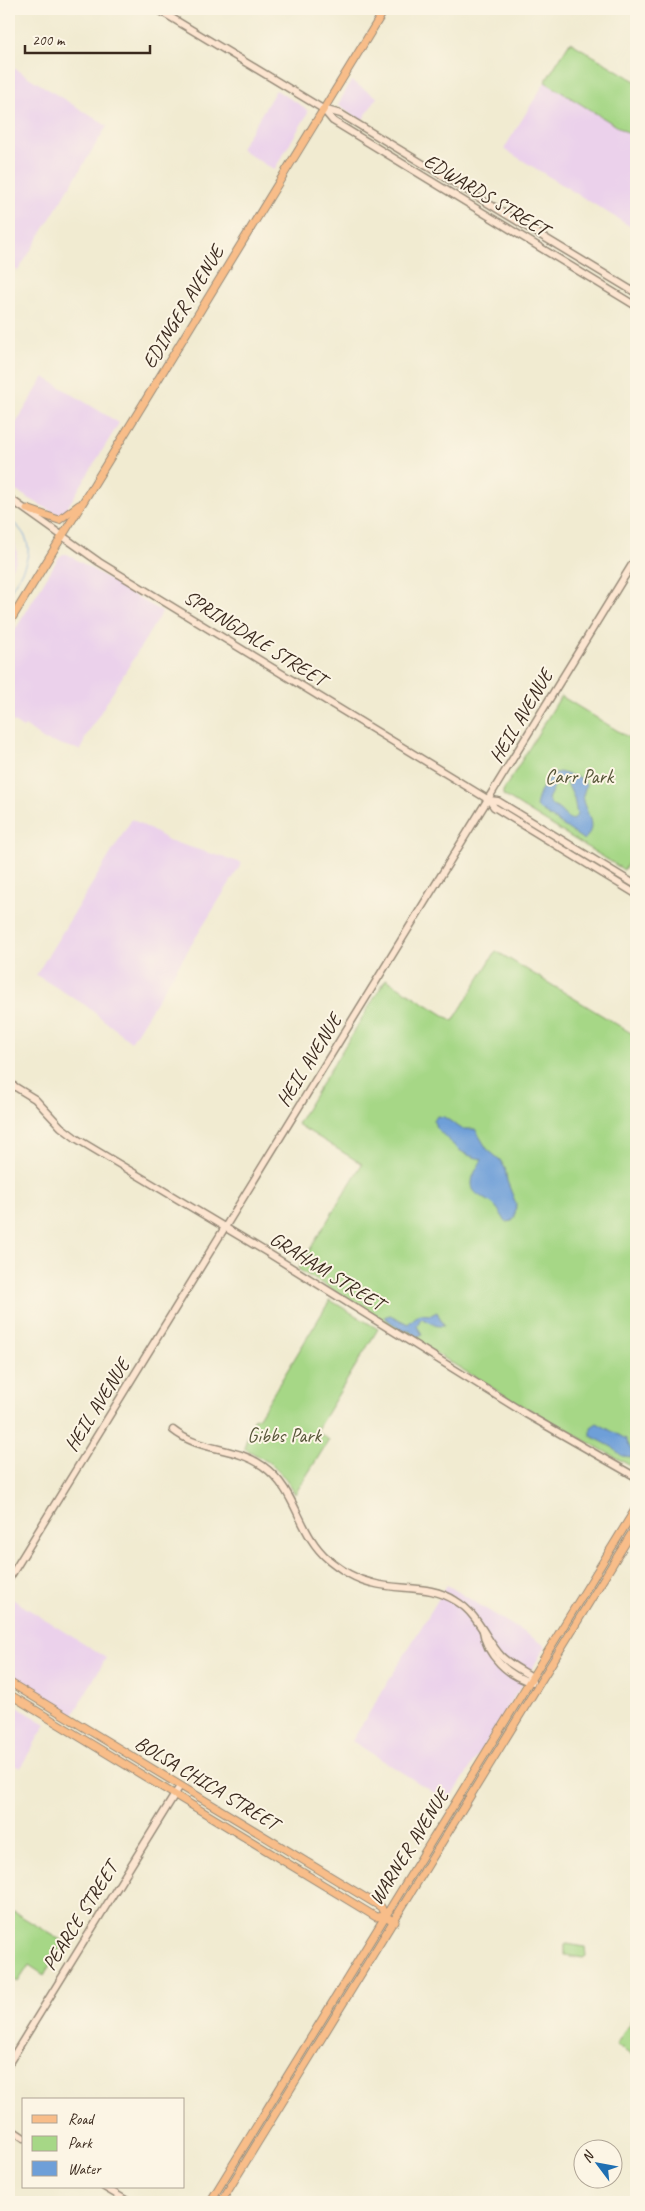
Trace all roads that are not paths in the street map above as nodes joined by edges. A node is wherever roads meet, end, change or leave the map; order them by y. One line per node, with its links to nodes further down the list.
1 (157, 9): 3 (main road, EDWARDS STREET)
2 (385, 9): 3 (main road, EDINGER AVENUE)
3 (324, 109): 4 (main road, EDWARDS STREET); 5 (main road, EDWARDS STREET); 7 (main road, EDINGER AVENUE)
4 (636, 293)
5 (636, 306)
6 (9, 498): 8 (main road, SPRINGDALE STREET)
7 (83, 502): 8 (main road); 9 (main road, EDINGER AVENUE)
8 (27, 510): 9 (main road, SPRINGDALE STREET)
9 (62, 537): 11 (main road, EDINGER AVENUE); 12 (main road, SPRINGDALE STREET)
10 (636, 558): 12 (main road, HEIL AVENUE)
11 (9, 623)
12 (489, 800): 13 (main road, SPRINGDALE STREET); 14 (main road, SPRINGDALE STREET); 16 (main road, HEIL AVENUE)
13 (636, 885)
14 (636, 894)
15 (9, 1083): 16 (main road, GRAHAM STREET)
16 (225, 1227): 18 (main road, GRAHAM STREET); 21 (main road, HEIL AVENUE)
17 (173, 1430): 22 (main road)
18 (636, 1477)
19 (636, 1508): 22 (main road, WARNER AVENUE)
20 (636, 1526): 24 (main road, WARNER AVENUE)
21 (9, 1579)
22 (530, 1681): 24 (main road); 32 (main road, WARNER AVENUE)
23 (9, 1682): 25 (main road, BOLSA CHICA STREET)
24 (538, 1685): 33 (main road, WARNER AVENUE)
25 (27, 1693): 27 (main road); 28 (main road, BOLSA CHICA STREET)
26 (9, 1694): 27 (main road, BOLSA CHICA STREET)
27 (22, 1702): 29 (main road, BOLSA CHICA STREET)
28 (180, 1786): 29 (main road, PEARCE STREET); 30 (main road, BOLSA CHICA STREET)
29 (174, 1794): 31 (main road, BOLSA CHICA STREET); 34 (main road, PEARCE STREET)
30 (311, 1865): 31 (main road); 32 (main road, BOLSA CHICA STREET)
31 (306, 1874): 32 (main road, BOLSA CHICA STREET)
32 (385, 1916): 33 (main road, BOLSA CHICA STREET); 39 (main road, WARNER AVENUE)
33 (395, 1922): 40 (main road, WARNER AVENUE)
34 (9, 2063)
35 (9, 2128): 36 (main road)
36 (22, 2137)
37 (106, 2188): 38 (main road)
38 (129, 2202)
39 (210, 2202)
40 (221, 2202)

